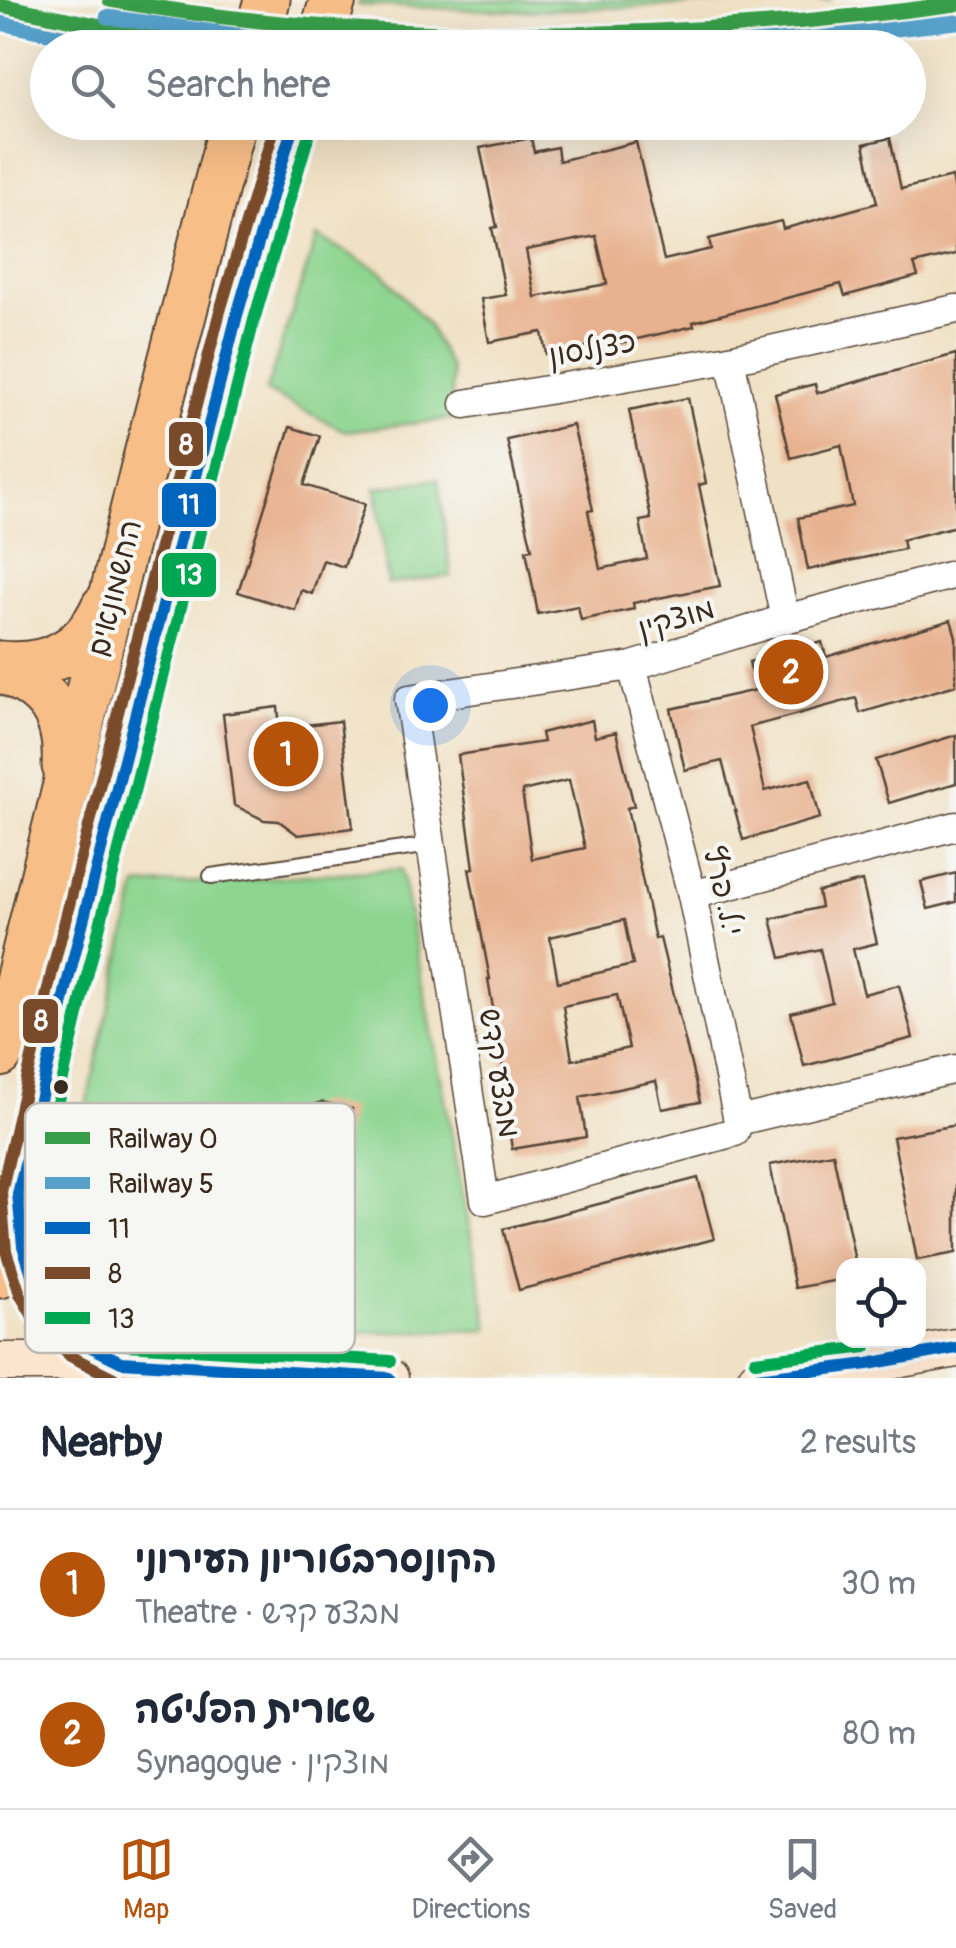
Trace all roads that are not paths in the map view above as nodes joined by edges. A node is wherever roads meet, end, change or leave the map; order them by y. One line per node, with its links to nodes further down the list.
1 (266, 0): 3 (highway)
2 (333, 0): 4 (highway)
3 (258, 30)
4 (324, 30)
5 (228, 140): 11 (highway, החשמונאים)
6 (288, 143): 23 (highway, החשמונאים)
7 (956, 309): 8 (street, כצנלסון)
8 (730, 359): 9 (street, כצנלסון); 12 (street)
9 (465, 404)
10 (956, 574): 12 (street, מוצקין)
11 (116, 583): 13 (highway); 16 (highway, החשמונאים)
12 (785, 620): 14 (street, מוצקין)
13 (0, 666): 16 (highway)
14 (632, 666): 15 (street, מוצקין); 20 (street, י.ל. פרץ)
15 (410, 699): 18 (street, מבצע קדש)
16 (57, 821): 21 (highway, החשמונאים)
17 (956, 826): 20 (street)
18 (432, 845): 19 (lane); 24 (street, מבצע קדש)
19 (211, 876)
20 (692, 895): 24 (street, י.ל. פרץ)
21 (0, 1054)
22 (956, 1069): 24 (street, מבצע קדש)
23 (39, 1103)
24 (737, 1126)
25 (25, 1164): 26 (highway, החשמונאים)
26 (18, 1194): 27 (highway); 28 (highway, החשמונאים)
27 (25, 1249)
28 (0, 1275)
29 (956, 1348): 34 (main road)
30 (103, 1353): 32 (highway)
31 (0, 1362): 32 (main road)
32 (121, 1362): 33 (main road)
33 (389, 1378)
34 (757, 1378)

